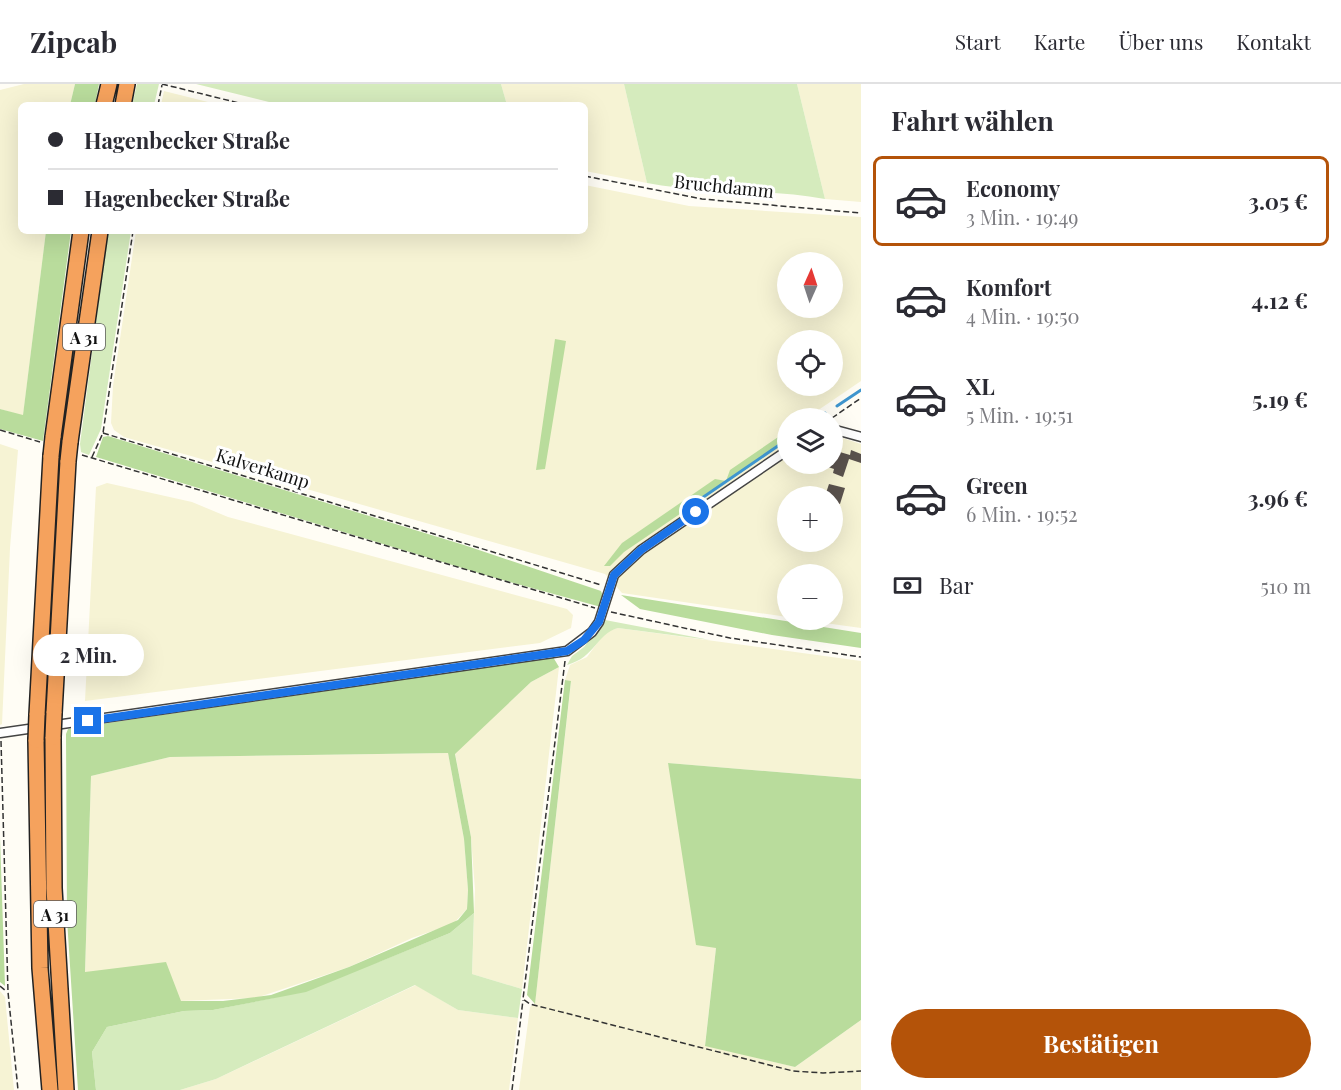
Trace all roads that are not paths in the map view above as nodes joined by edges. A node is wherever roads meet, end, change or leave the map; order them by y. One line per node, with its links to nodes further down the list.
1 (109, 84): 3 (highway)
2 (127, 84): 4 (highway)
3 (105, 102)
4 (124, 102)
5 (81, 234): 11 (highway, A 31, bridge)
6 (100, 234): 12 (highway, A 31, bridge)
7 (843, 432): 8 (street)
8 (861, 437)
9 (777, 457): 10 (street)
10 (0, 735)
11 (50, 1090)
12 (66, 1090)

